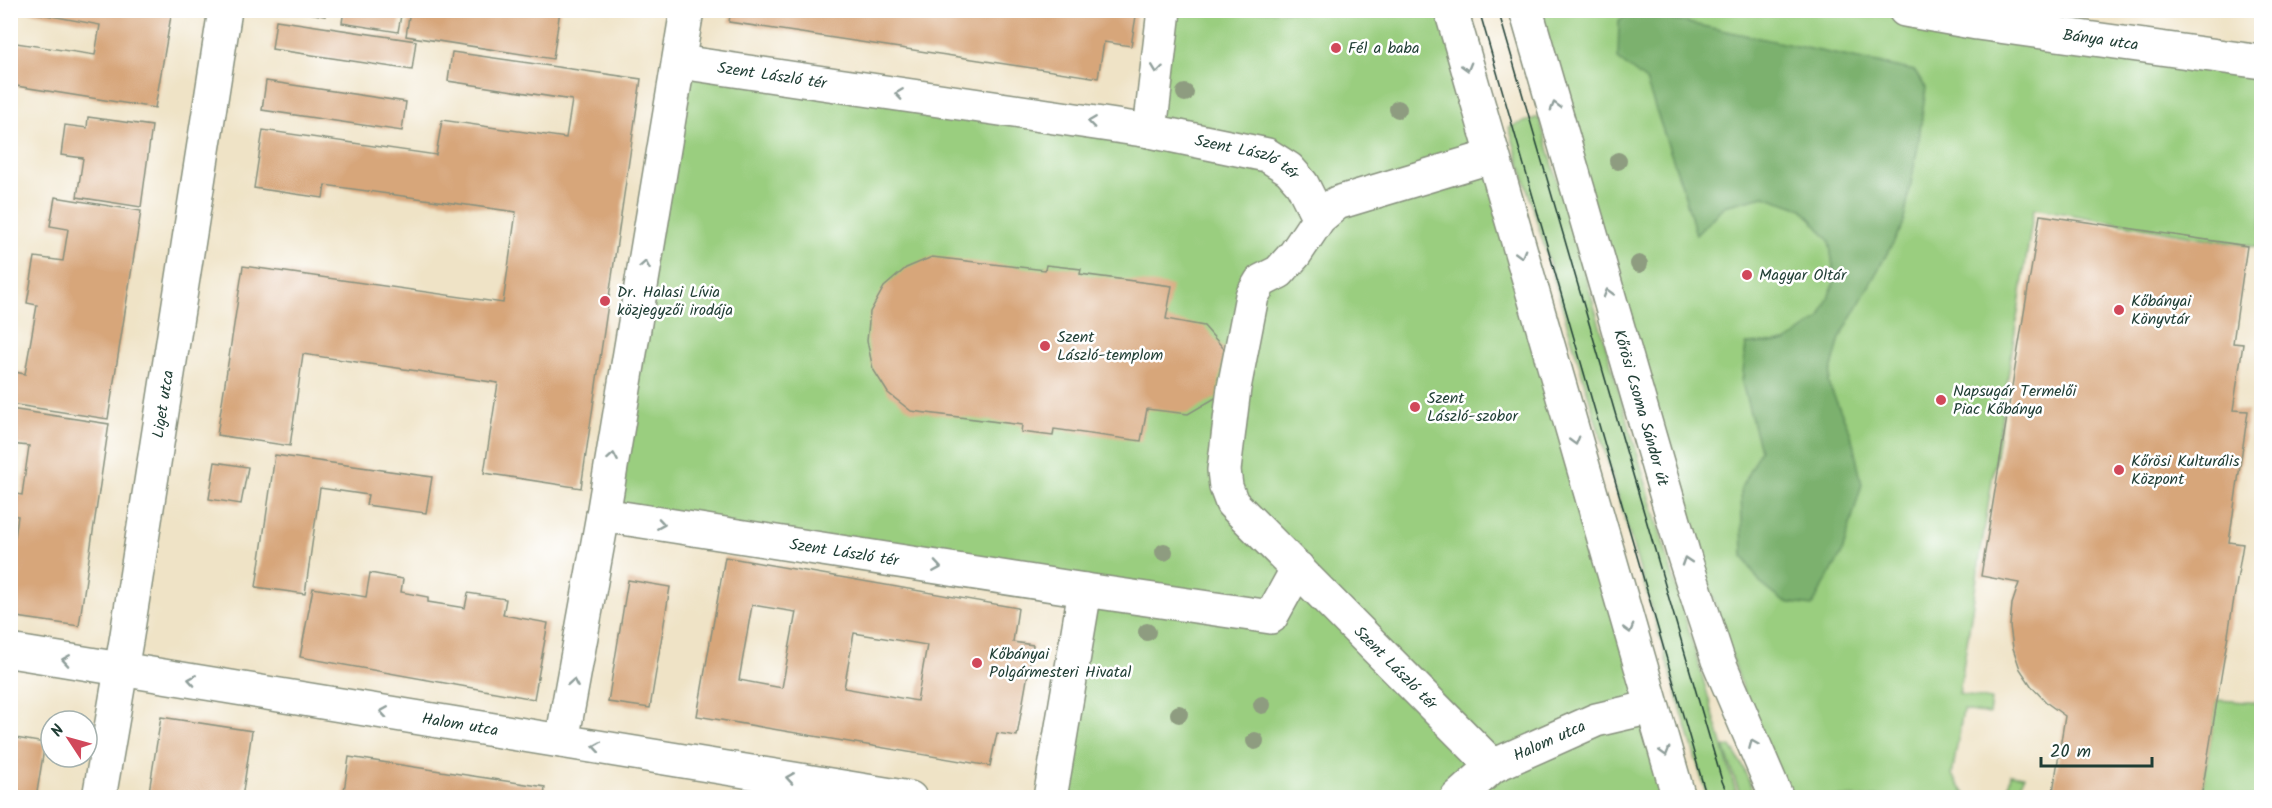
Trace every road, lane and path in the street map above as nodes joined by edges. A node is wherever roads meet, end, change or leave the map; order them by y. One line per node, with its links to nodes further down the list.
1 (225, 10): 16 (street, Liget utca)
2 (687, 10): 7 (street)
3 (1164, 10): 9 (street, one-way to 9)
4 (1451, 10): 10 (street, one-way to 10)
5 (1526, 10): 25 (street, Kőrösi Csoma Sándor út, one-way to 5)
6 (1905, 10): 8 (street, Bánya utca)
7 (680, 62): 9 (street, Szent László tér, one-way to 7); 12 (street, one-way to 7)
8 (2262, 62)
9 (1150, 131): 11 (street, Szent László tér)
10 (1493, 156): 11 (street, Szent László tér); 17 (street, one-way to 17)
11 (1319, 218): 13 (street, Szent László tér)
12 (603, 515): 14 (street, Szent László tér, one-way to 14); 18 (street, one-way to 12)
13 (1298, 568): 14 (street, Szent László tér); 19 (street, Szent László tér)
14 (1085, 590): 22 (street)
15 (10, 651): 16 (street, Halom utca, one-way to 15)
16 (121, 669): 18 (street, Halom utca, one-way to 16); 20 (street, Liget utca)
17 (1652, 707): 19 (street, Halom utca); 24 (street, one-way to 24)
18 (562, 741): 21 (street, Halom utca, one-way to 18)
19 (1493, 766): 23 (street, Halom utca)
20 (99, 798)
21 (909, 798)
22 (1050, 798)
23 (1458, 798)
24 (1679, 798)
25 (1777, 798)

